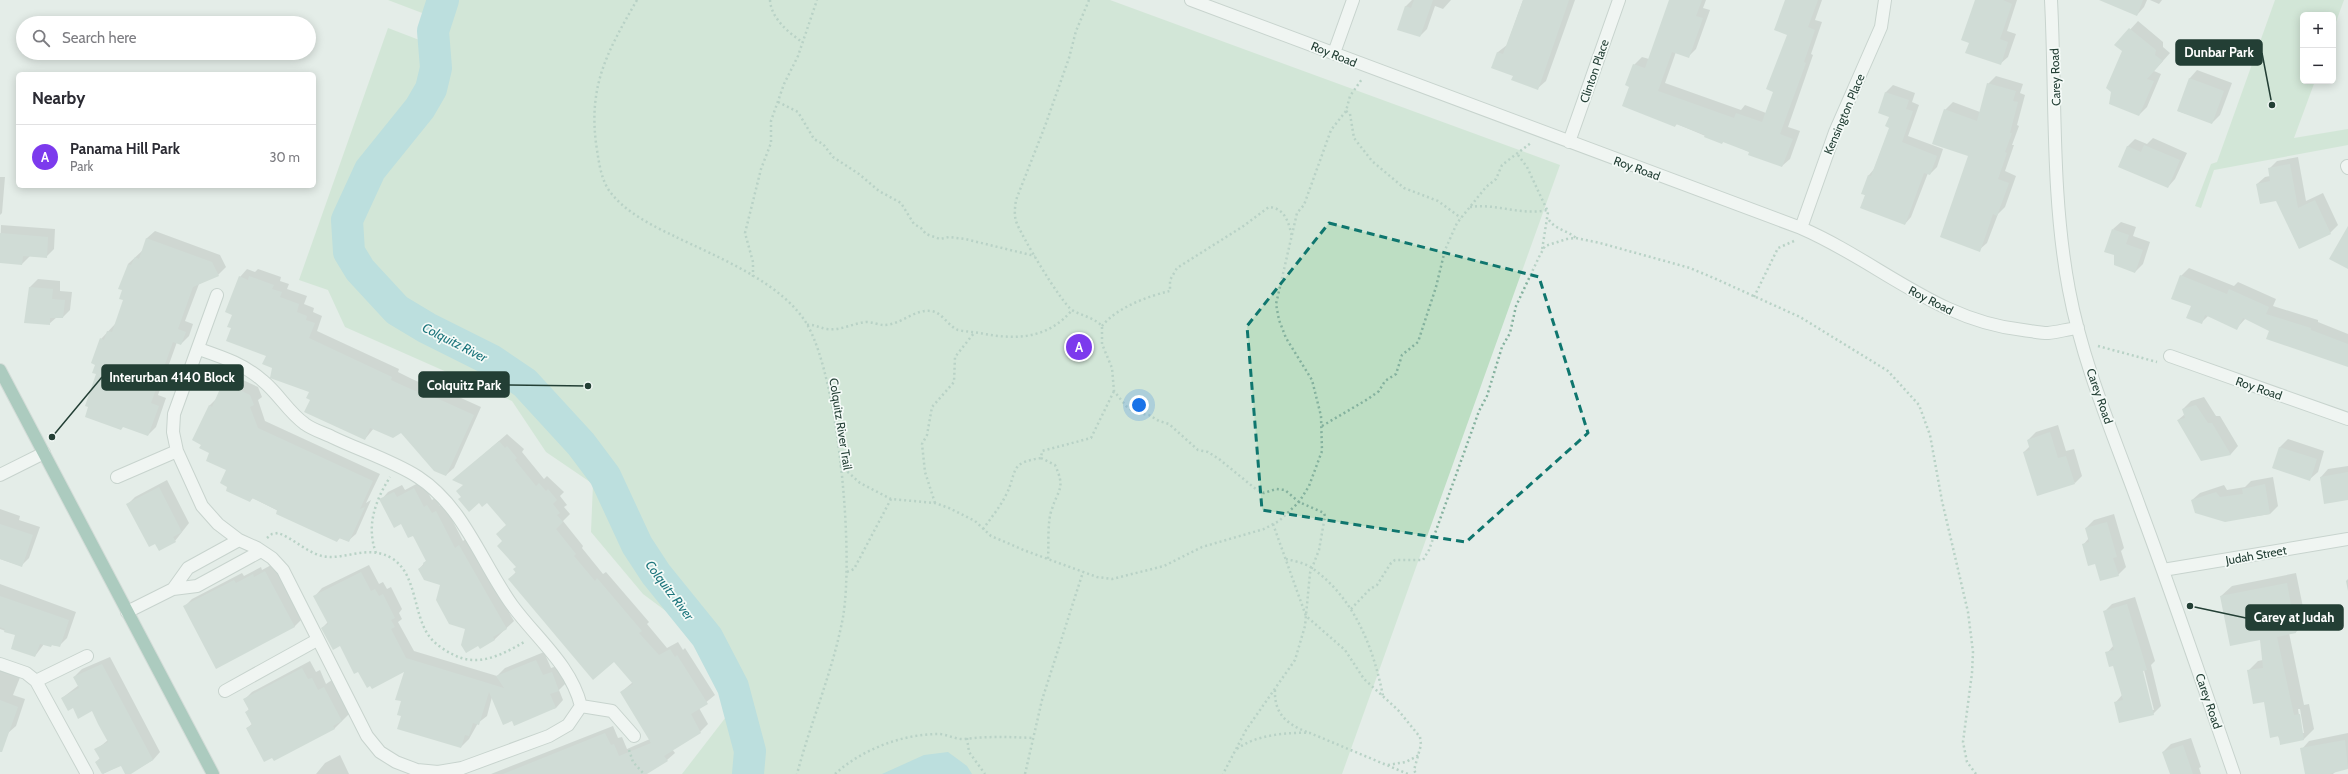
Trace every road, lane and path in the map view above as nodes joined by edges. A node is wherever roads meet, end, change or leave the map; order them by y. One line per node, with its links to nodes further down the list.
1 (637, 0): 27 (path, Colquitz River Trail)
2 (770, 0): 10 (path)
3 (817, 0): 10 (path)
4 (1089, 0): 26 (path)
5 (1191, 0): 11 (street, Roy Road)
6 (1353, 0): 11 (street)
7 (1619, 0): 16 (street, Clinton Place)
8 (1885, 0): 22 (street, Kensington Place)
9 (2051, 0): 33 (street, Carey Road)
10 (802, 42): 13 (path)
11 (1334, 53): 12 (street, Roy Road)
12 (1367, 67): 14 (path); 15 (street, Roy Road)
13 (778, 102): 26 (path); 27 (path)
14 (1346, 111): 20 (path); 23 (path)
15 (1538, 131): 16 (street, Roy Road); 17 (path)
16 (1569, 142): 22 (street, Roy Road)
17 (1518, 154): 18 (path); 19 (path)
18 (1469, 207): 19 (path); 20 (path)
19 (1547, 210): 21 (path)
20 (1461, 218): 41 (path)
21 (1549, 220): 24 (path); 25 (path)
22 (1801, 228): 29 (path); 33 (street, Roy Road)
23 (1292, 238): 32 (path); 41 (path)
24 (1576, 238): 25 (path); 29 (path)
25 (1542, 250): 65 (path)
26 (1036, 256): 30 (path)
27 (753, 277): 31 (path, Colquitz River Trail)
28 (217, 295): 36 (street)
29 (1754, 297): 94 (path)
30 (1072, 310): 32 (path); 34 (path)
31 (807, 325): 34 (path); 45 (path, Colquitz River Trail)
32 (1102, 326): 39 (path)
33 (2078, 328): 35 (street, Carey Road)
34 (974, 333): 51 (path)
35 (2082, 342): 37 (path); 61 (street, Carey Road)
36 (198, 349): 42 (street); 46 (street)
37 (2170, 356): 40 (street, Roy Road)
38 (0, 370): 43 (main road)
39 (1114, 391): 44 (path); 50 (path)
40 (2348, 420)
41 (1322, 426): 50 (path)
42 (177, 451): 48 (street); 55 (street)
43 (44, 453): 47 (street); 66 (main road)
44 (1041, 458): 53 (path); 58 (path)
45 (840, 465): 49 (path); 62 (path, Colquitz River Trail)
46 (397, 467): 57 (path); 68 (street)
47 (0, 475)
48 (117, 477)
49 (891, 499): 51 (path); 62 (path)
50 (1299, 502): 52 (path); 60 (path)
51 (935, 503): 53 (path)
52 (1273, 524): 59 (path); 63 (path)
53 (983, 529): 58 (path)
54 (2348, 539): 61 (street, Judah Street)
55 (239, 540): 56 (street); 64 (street)
56 (259, 549): 57 (path); 64 (street); 69 (street)
57 (376, 553): 68 (path)
58 (1048, 559): 63 (path)
59 (1286, 559): 60 (path); 67 (path)
60 (1312, 567): 65 (path); 67 (path)
61 (2163, 570): 95 (street, Carey Road)
62 (846, 572): 87 (path, Colquitz River Trail)
63 (1083, 572): 80 (path)
64 (173, 589): 66 (street)
65 (1351, 609): 75 (path)
66 (127, 612): 85 (main road)
67 (1306, 616): 73 (path); 75 (path)
68 (538, 635): 76 (street)
69 (316, 640): 74 (street); 76 (street)
70 (87, 656): 72 (street)
71 (0, 664): 72 (street)
72 (36, 681): 84 (street)
73 (1275, 690): 77 (path); 81 (path)
74 (225, 691)
75 (1383, 697): 82 (path)
76 (581, 706): 78 (street)
77 (1310, 733): 81 (path); 83 (path)
78 (634, 736): 86 (path)
79 (967, 738): 80 (path); 88 (path); 89 (path)
80 (1034, 738): 90 (path)
81 (1236, 749): 91 (path)
82 (1419, 755): 83 (path); 93 (path)
83 (1386, 765): 92 (path)
84 (87, 774)
85 (213, 774)
86 (644, 774)
87 (797, 774)
88 (835, 774)
89 (985, 774)
90 (1025, 774)
91 (1223, 774)
92 (1408, 774)
93 (1416, 774)
94 (1976, 774)
95 (2234, 774)

